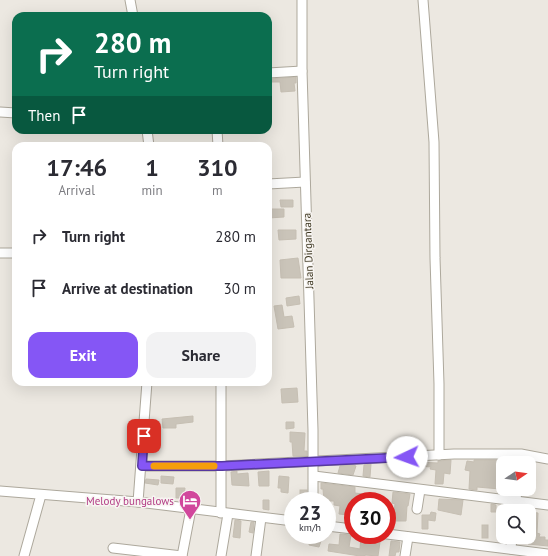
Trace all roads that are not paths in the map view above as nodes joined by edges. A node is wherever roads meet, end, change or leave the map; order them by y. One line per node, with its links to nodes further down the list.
1 (130, 0): 4 (street)
2 (302, 0): 5 (street, Jalan Dirgantara)
3 (423, 0): 15 (street)
4 (132, 12)
5 (302, 71): 6 (street); 9 (street, Jalan Dirgantara)
6 (272, 73)
7 (0, 112): 8 (street)
8 (12, 112)
9 (305, 182): 10 (street); 19 (street, Jalan Dirgantara)
10 (272, 184)
11 (0, 253): 12 (street)
12 (12, 253)
13 (147, 386): 20 (street)
14 (221, 386): 21 (street)
15 (439, 455): 16 (street); 19 (street)
16 (496, 457)
17 (536, 458): 18 (street)
18 (548, 458)
19 (314, 462): 21 (street); 22 (street, Jalan Dirgantara)
20 (142, 466): 21 (street); 27 (street)
21 (222, 466): 33 (street)
22 (314, 476): 23 (street); 25 (street, Jalan Dirgantara)
23 (420, 490): 28 (street); 32 (street)
24 (0, 491): 26 (street)
25 (313, 492)
26 (41, 495): 27 (street); 42 (street)
27 (138, 502): 31 (street)
28 (499, 504)
29 (548, 505): 30 (street)
30 (536, 506)
31 (191, 509): 33 (street); 43 (street)
32 (417, 509)
33 (224, 513): 34 (street); 44 (street)
34 (261, 518): 35 (street); 45 (street)
35 (284, 520)
36 (396, 535): 37 (street)
37 (408, 537): 40 (street); 46 (street)
38 (511, 544): 40 (street)
39 (113, 548): 43 (street)
40 (511, 549): 41 (street)
41 (548, 554)
42 (24, 556)
43 (182, 556)
44 (221, 556)
45 (256, 556)
46 (405, 556)

